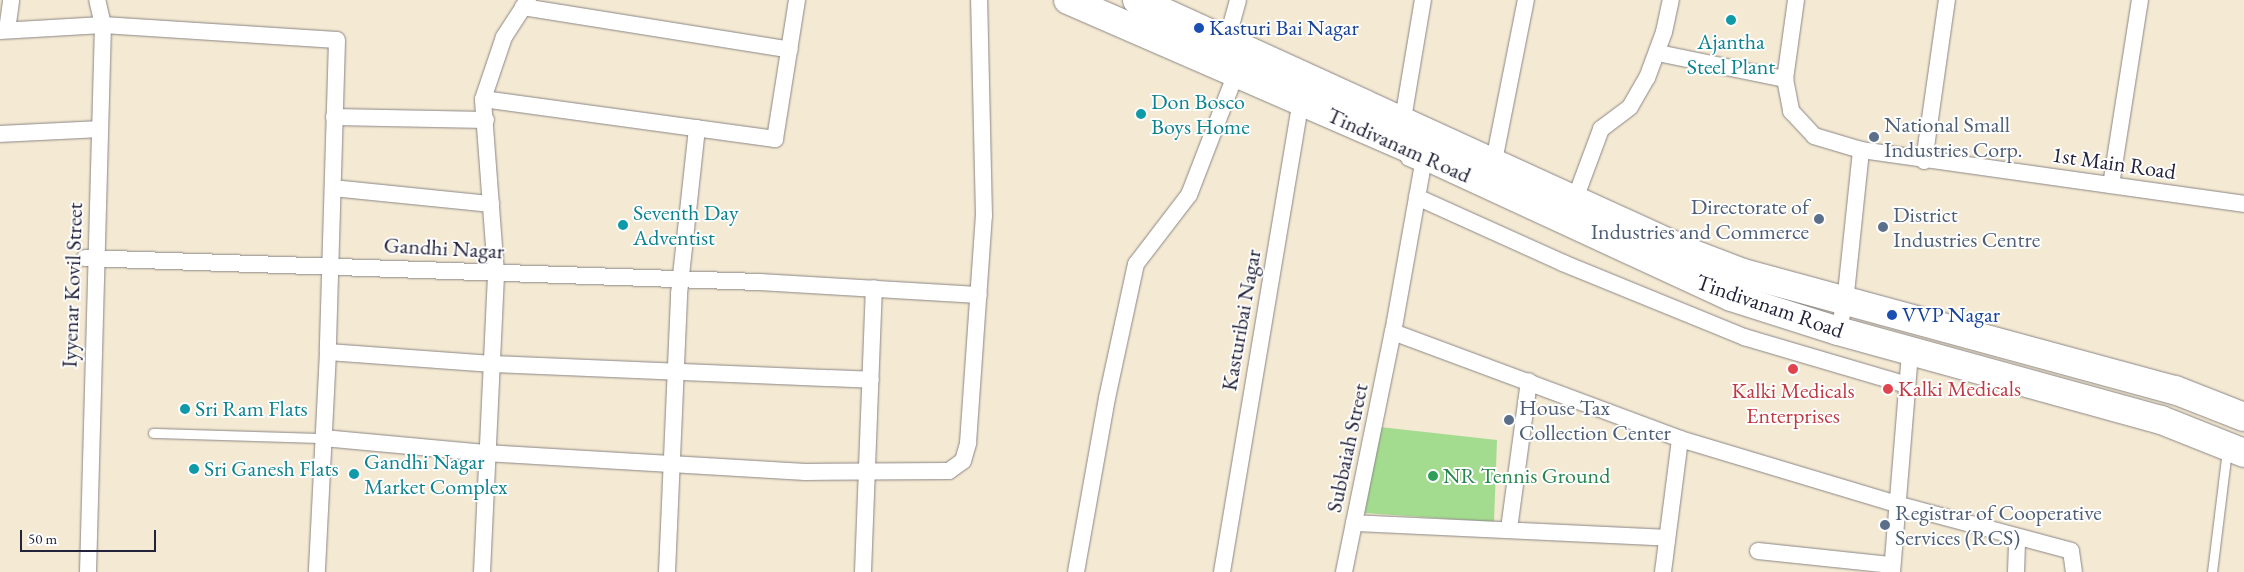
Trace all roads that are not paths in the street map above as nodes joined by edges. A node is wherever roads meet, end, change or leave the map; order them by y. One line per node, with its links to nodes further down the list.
1 (11, 0): 16 (street)
2 (97, 0): 15 (street, Iyyenar Kovil Street)
3 (797, 0): 18 (street)
4 (979, 0): 44 (street)
5 (1068, 0): 20 (highway, Tindivanam Road)
6 (1137, 0): 17 (highway)
7 (1238, 0): 17 (street)
8 (1422, 0): 25 (street)
9 (1526, 0): 31 (street)
10 (1671, 0): 19 (street)
11 (1796, 0): 21 (street, 1st Main Road)
12 (1947, 0): 32 (street)
13 (2140, 0): 33 (street)
14 (526, 3): 18 (street); 23 (street)
15 (103, 25): 16 (street); 24 (street); 28 (street, Iyyenar Kovil Street)
16 (4, 31)
17 (1227, 40): 22 (highway)
18 (790, 50): 27 (street)
19 (1658, 53): 21 (street); 36 (street)
20 (1236, 73): 22 (highway, Tindivanam Road); 75 (street)
21 (1785, 79): 30 (street, 1st Main Road)
22 (1305, 97): 25 (highway); 35 (street, Subbaiah Street); 46 (highway, Tindivanam Road); 76 (street, Kasturibai Nagar)
23 (483, 99): 26 (street); 27 (street)
24 (334, 117): 26 (street); 34 (street)
25 (1403, 119): 31 (highway)
26 (486, 120): 37 (street)
27 (697, 128): 42 (street)
28 (98, 129): 29 (street); 39 (street, Iyyenar Kovil Street)
29 (0, 134)
30 (1861, 150): 32 (street, 1st Main Road); 45 (street)
31 (1494, 161): 36 (highway)
32 (1924, 161): 33 (street, 1st Main Road)
33 (2111, 185): 38 (street, 1st Main Road)
34 (333, 188): 37 (street); 40 (street)
35 (1417, 197): 47 (street, Subbaiah Street); 54 (street)
36 (1575, 199): 45 (highway)
37 (491, 204): 41 (street)
38 (2244, 204)
39 (91, 258): 40 (street, Gandhi Nagar); 70 (street, Iyyenar Kovil Street)
40 (330, 265): 41 (street, Gandhi Nagar); 49 (street)
41 (496, 273): 42 (street, Gandhi Nagar); 50 (street)
42 (680, 280): 43 (street, Gandhi Nagar); 51 (street)
43 (874, 288): 44 (street, Gandhi Nagar); 52 (street)
44 (979, 295): 62 (street)
45 (1845, 303): 46 (street); 55 (highway)
46 (1838, 331): 48 (highway, Tindivanam Road)
47 (1393, 332): 53 (street); 64 (street, Subbaiah Street)
48 (1910, 351): 54 (street); 59 (highway, Tindivanam Road)
49 (328, 352): 50 (street); 57 (street)
50 (493, 364): 51 (street); 60 (street)
51 (675, 372): 52 (street); 61 (street)
52 (871, 380): 62 (street)
53 (1529, 382): 58 (street); 65 (street)
54 (1907, 385): 63 (street)
55 (2244, 417)
56 (153, 433): 57 (lane)
57 (323, 438): 60 (street); 71 (street)
58 (1680, 439): 63 (street); 66 (street)
59 (2236, 449): 81 (lane)
60 (485, 453): 61 (street); 72 (street)
61 (671, 463): 62 (street); 73 (street)
62 (867, 473): 74 (street)
63 (1896, 504): 67 (street); 69 (street)
64 (1354, 523): 65 (street); 77 (street, Subbaiah Street)
65 (1509, 529): 66 (street)
66 (1668, 538): 78 (street)
67 (2017, 538): 79 (street); 80 (street)
68 (1758, 551): 69 (street)
69 (1892, 568)
70 (88, 572)
71 (317, 572)
72 (482, 572)
73 (667, 572)
74 (863, 572)
75 (1076, 572)
76 (1222, 572)
77 (1344, 572)
78 (1663, 572)
79 (2016, 572)
80 (2074, 572)
81 (2212, 572)

